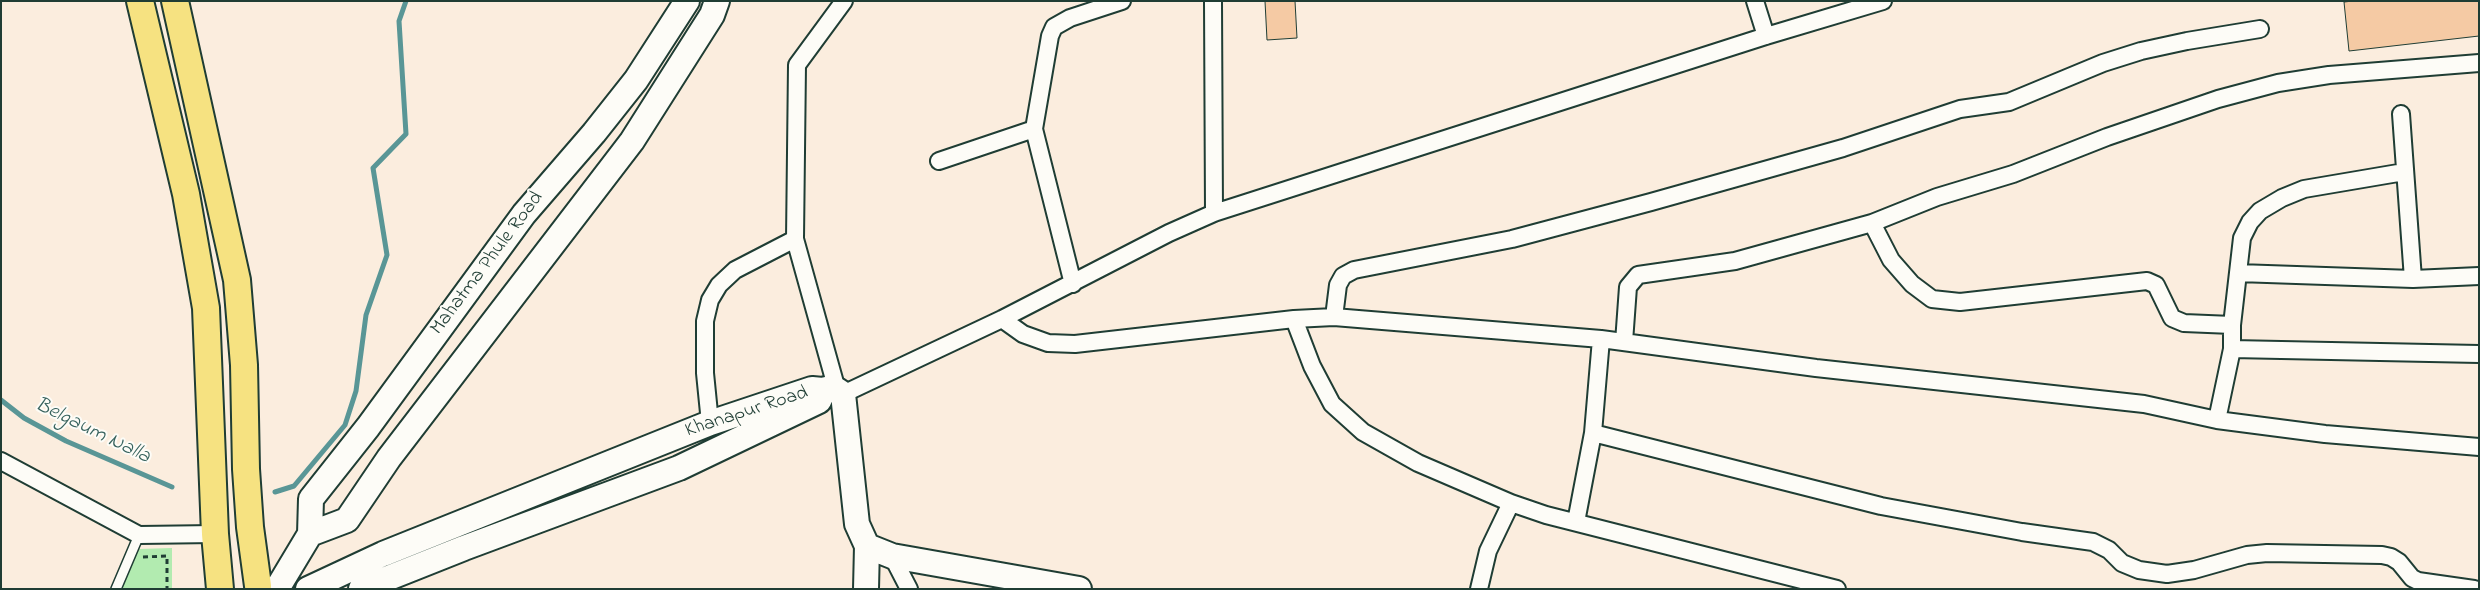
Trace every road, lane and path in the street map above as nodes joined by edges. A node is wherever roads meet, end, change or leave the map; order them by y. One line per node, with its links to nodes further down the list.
1 (140, 1): 41 (main road)
2 (175, 1): 46 (main road)
3 (688, 1): 42 (main road, Mahatma Phule Road)
4 (718, 1): 42 (main road, Mahatma Phule Road)
5 (844, 1): 19 (street)
6 (1122, 1): 14 (street)
7 (1213, 1): 17 (street)
8 (1756, 1): 11 (street)
9 (1883, 1): 11 (street)
10 (2260, 29): 24 (street)
11 (1766, 36): 17 (street)
12 (2479, 63): 18 (street)
13 (2401, 114): 16 (street)
14 (1034, 130): 15 (street); 23 (street)
15 (939, 161)
16 (2404, 172): 20 (street); 22 (street)
17 (1214, 213): 23 (street)
18 (1872, 223): 27 (street); 29 (street)
19 (795, 239): 32 (street); 34 (street)
20 (2238, 273): 22 (street); 27 (street)
21 (2479, 276): 22 (street)
22 (2413, 279)
23 (1073, 284): 25 (street)
24 (1334, 317): 26 (street); 28 (street)
25 (1002, 319): 26 (street); 32 (street)
26 (1294, 319): 38 (street)
27 (2232, 325): 30 (street)
28 (1601, 339): 29 (street); 35 (street)
29 (1624, 342): 33 (street)
30 (2232, 349): 31 (street); 33 (street)
31 (2479, 354)
32 (835, 391): 34 (main road, Khanapur Road); 43 (main road); 51 (main road)
33 (2217, 420): 36 (street)
34 (710, 423): 50 (main road, Khanapur Road)
35 (1593, 433): 39 (street); 57 (street)
36 (2479, 447)
37 (1, 461): 40 (street)
38 (1511, 503): 39 (street); 55 (street)
39 (1576, 522): 56 (street)
40 (138, 534): 41 (street); 47 (lane)
41 (215, 534): 49 (main road)
42 (310, 534): 46 (main road)
43 (867, 546): 44 (main road); 52 (main road)
44 (892, 556): 53 (street); 54 (main road)
45 (140, 557): 48 (path)
46 (260, 588)
47 (116, 589)
48 (167, 589)
49 (220, 589)
50 (308, 589)
51 (360, 589)
52 (866, 589)
53 (909, 589)
54 (1079, 589)
55 (1479, 589)
56 (1837, 589)
57 (2474, 589)

